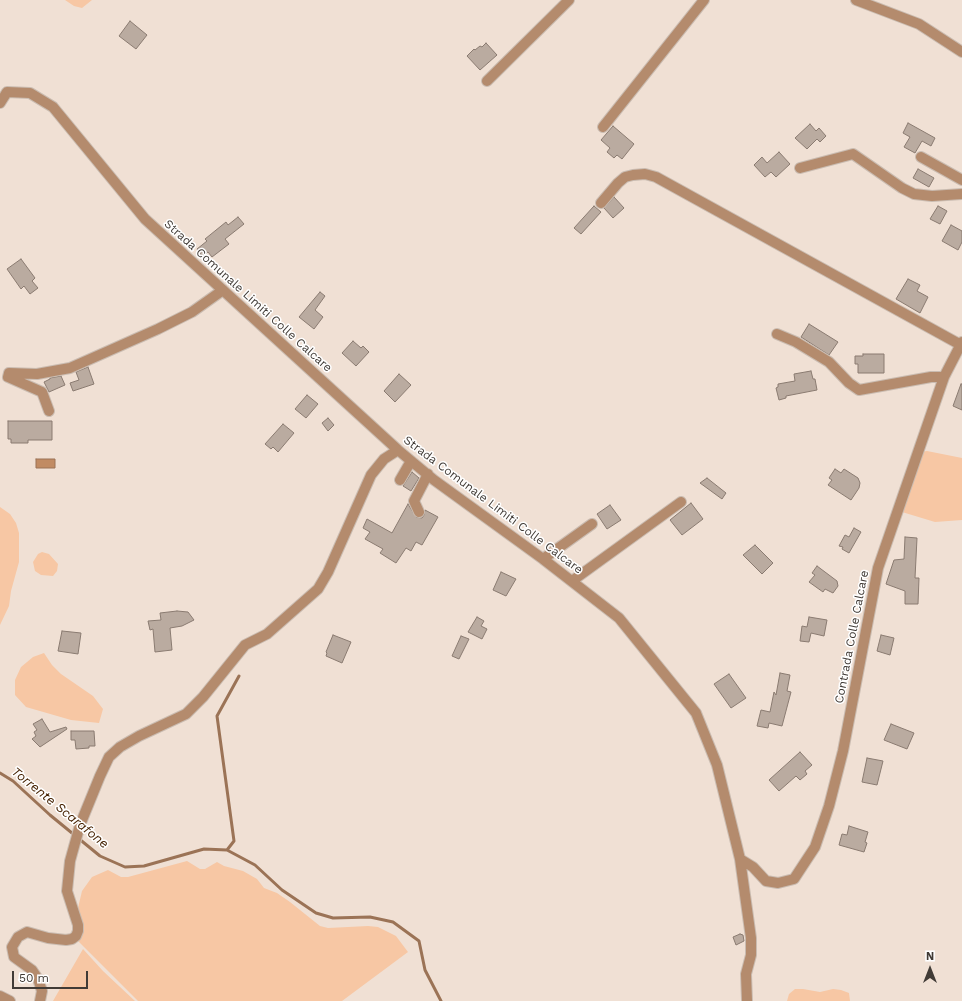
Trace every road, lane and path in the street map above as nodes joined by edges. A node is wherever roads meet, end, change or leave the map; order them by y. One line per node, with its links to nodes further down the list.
1 (568, 0): 5 (street)
2 (704, 0): 7 (street)
3 (856, 0): 4 (street)
4 (962, 52)
5 (487, 81)
6 (0, 103): 13 (street, Strada Comunale Limiti Colle Calcare)
7 (603, 127)
8 (921, 157): 10 (street)
9 (800, 168): 11 (street)
10 (962, 180)
11 (962, 194)
12 (601, 203): 15 (street)
13 (223, 290): 16 (street); 19 (street, Strada Comunale Limiti Colle Calcare)
14 (777, 334): 17 (street)
15 (961, 343): 17 (street, Contrada Colle Calcare)
16 (5, 373): 18 (street)
17 (944, 377): 28 (street, Contrada Colle Calcare)
18 (49, 411)
19 (398, 450): 20 (street, Strada Comunale Limiti Colle Calcare); 31 (street)
20 (411, 461): 21 (street, Strada Comunale Limiti Colle Calcare); 22 (street)
21 (428, 474): 24 (street); 26 (street, Strada Comunale Limiti Colle Calcare)
22 (400, 480)
23 (681, 502): 27 (street)
24 (419, 512)
25 (592, 524): 26 (street)
26 (543, 559): 27 (street, Strada Comunale Limiti Colle Calcare)
27 (572, 581): 28 (street, Strada Comunale Limiti Colle Calcare)
28 (740, 859): 32 (street, Strada Comunale Limiti Colle Calcare)
29 (0, 996): 30 (street)
30 (10, 1001)
31 (40, 1001)
32 (747, 1001)

